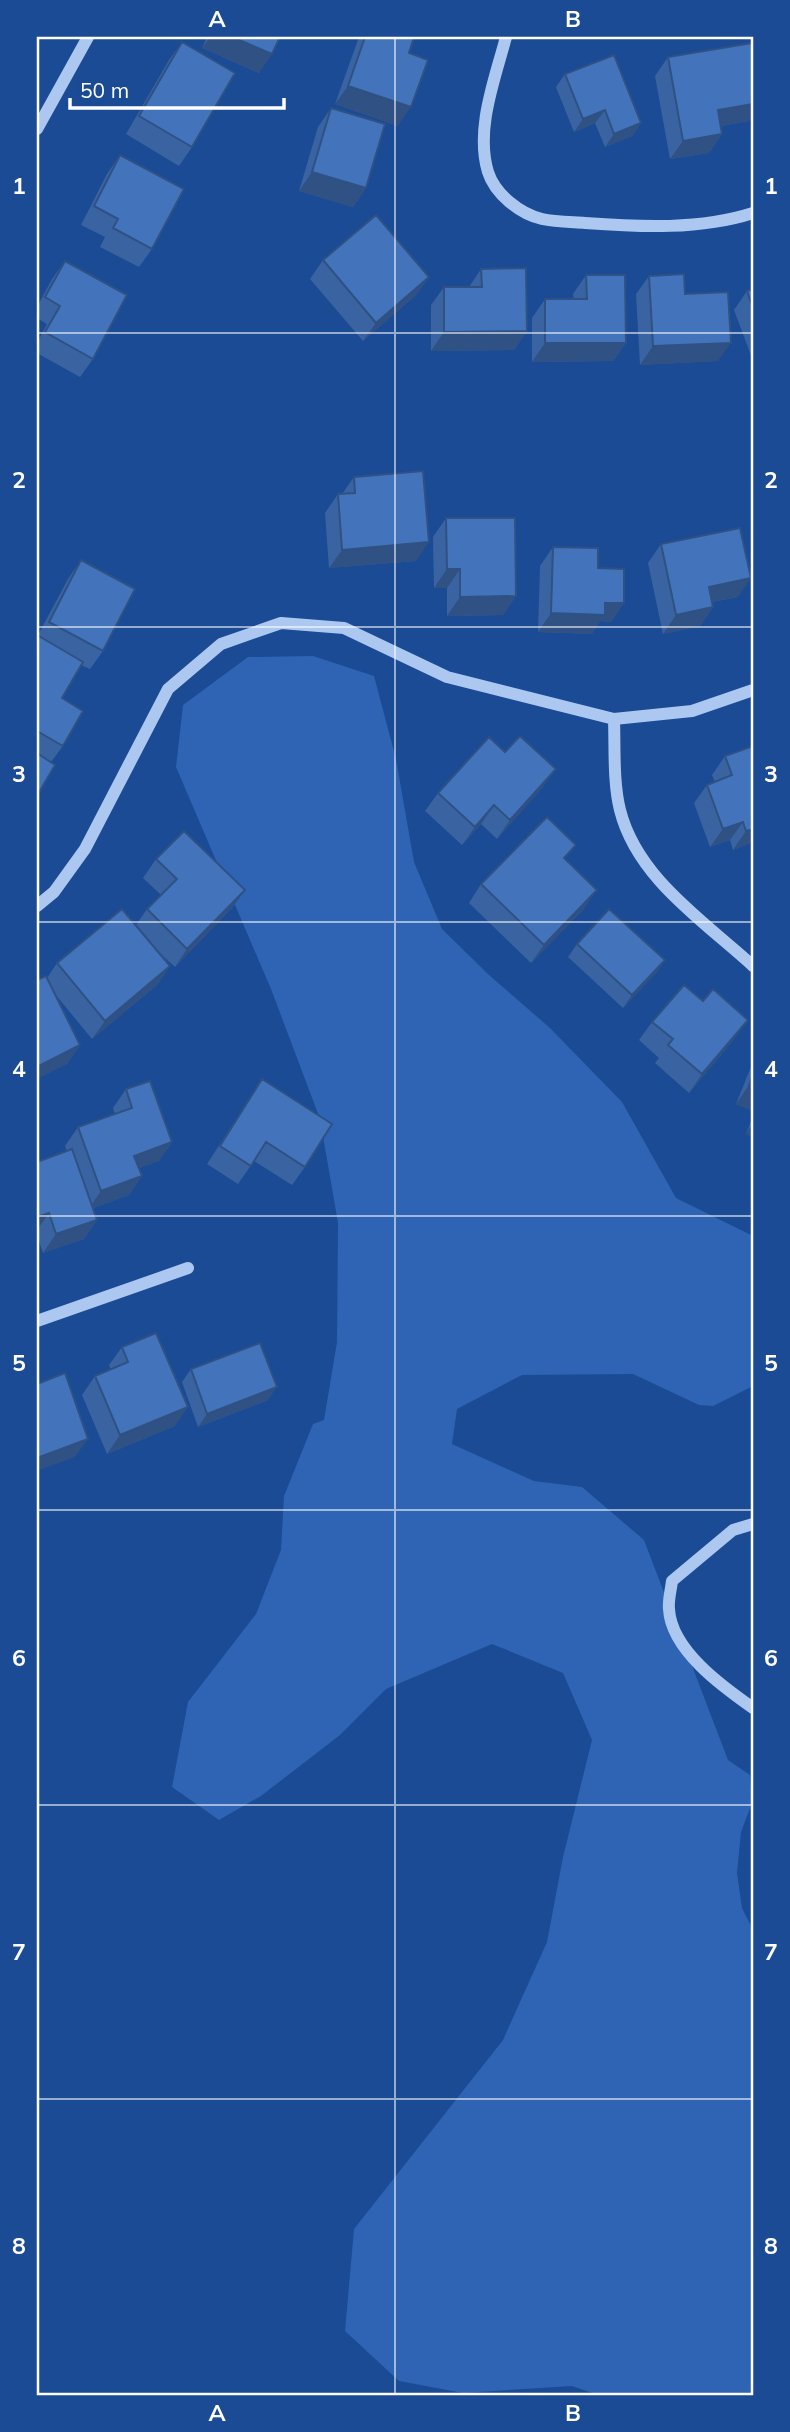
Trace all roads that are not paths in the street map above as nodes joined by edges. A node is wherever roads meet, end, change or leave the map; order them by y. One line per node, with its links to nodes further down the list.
1 (88, 37): 3 (street)
2 (506, 37): 4 (street)
3 (37, 129)
4 (753, 213)
5 (753, 690): 6 (street)
6 (614, 719): 7 (street); 8 (street)
7 (37, 906)
8 (753, 965)
9 (188, 1268): 10 (street)
10 (37, 1321)
11 (753, 1524): 12 (street)
12 (753, 1708)

